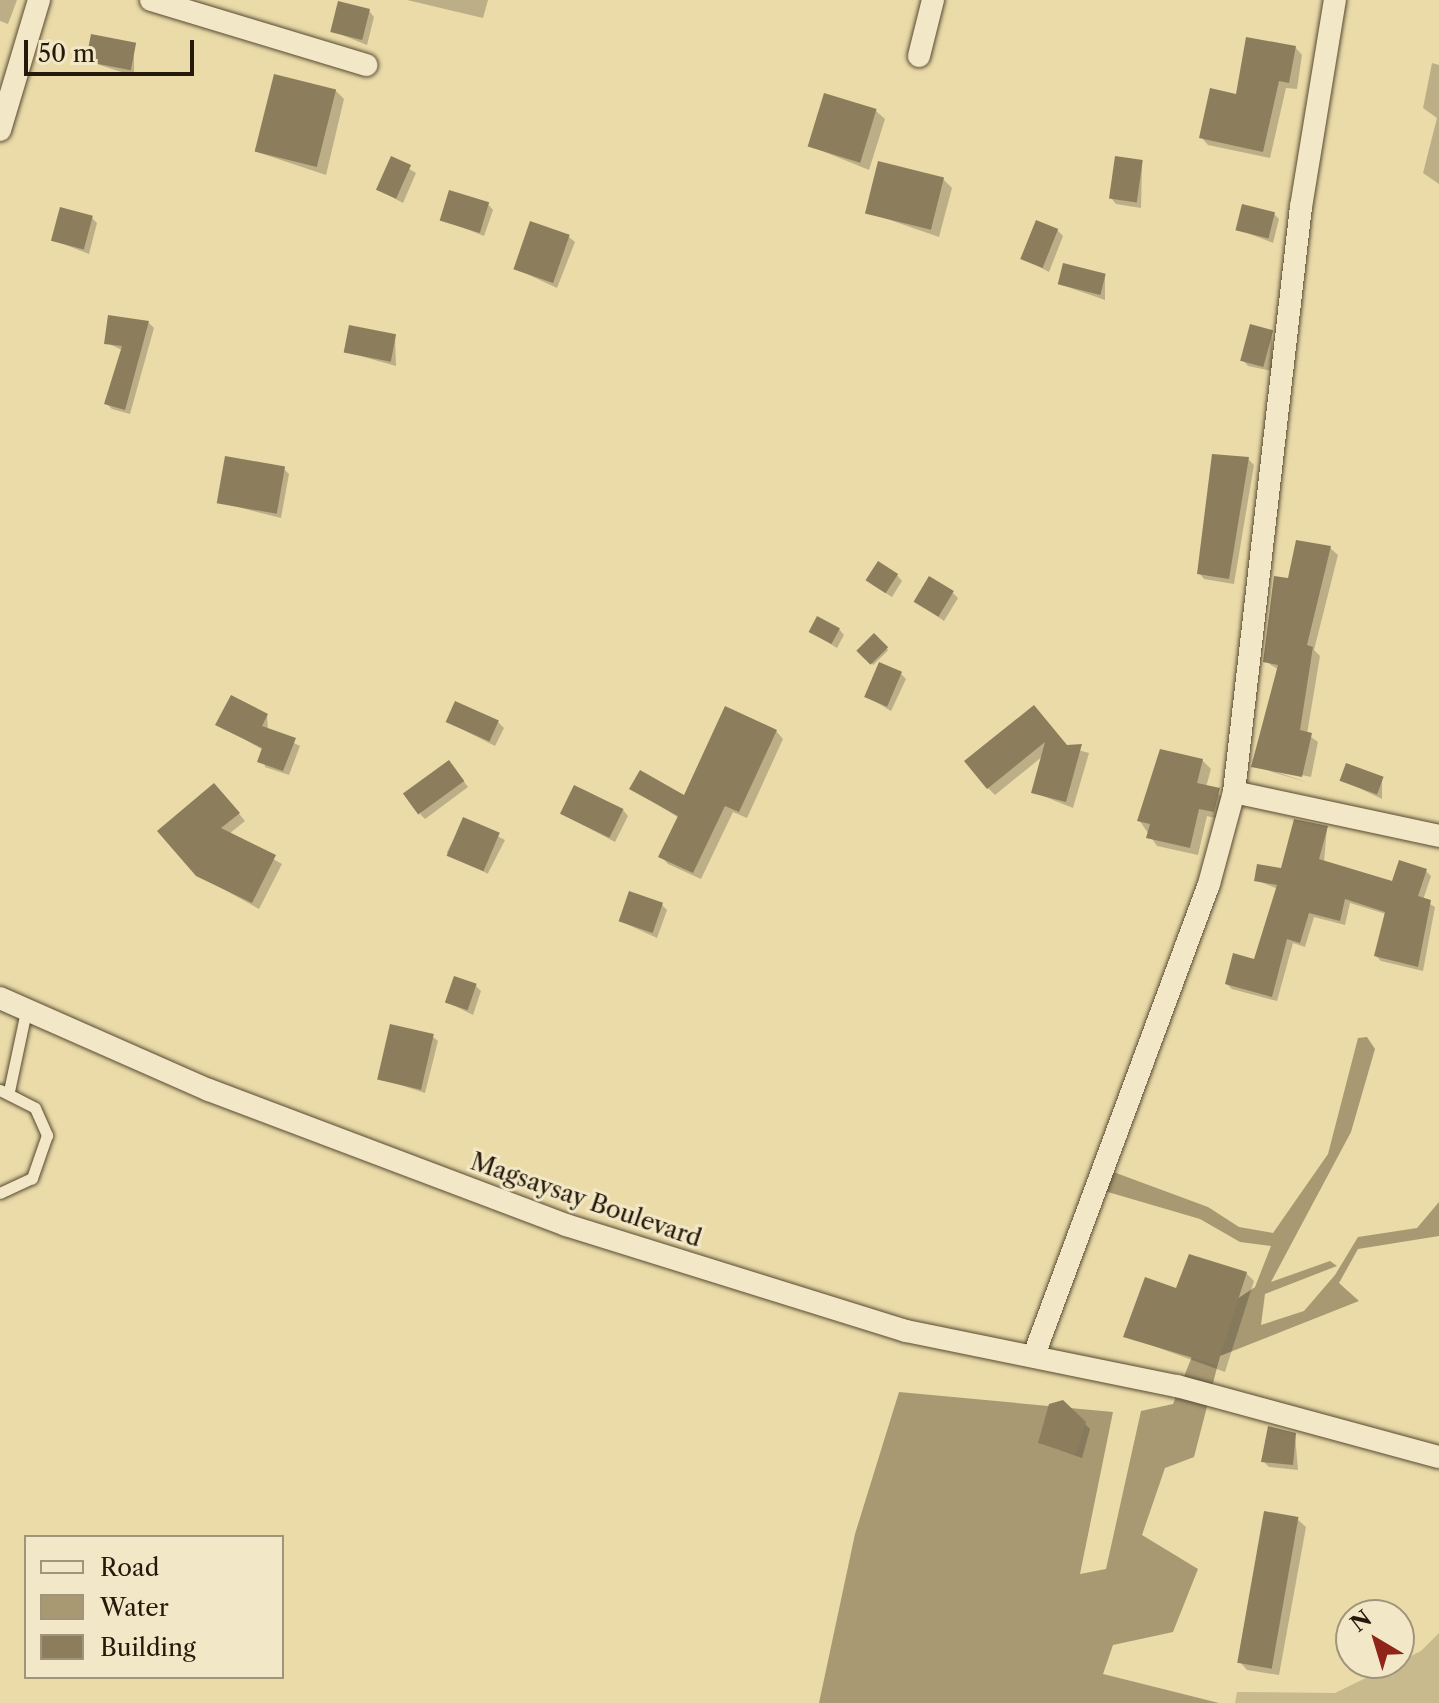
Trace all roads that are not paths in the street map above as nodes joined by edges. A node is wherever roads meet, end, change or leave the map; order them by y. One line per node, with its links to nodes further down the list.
1 (39, 0): 7 (street)
2 (151, 0): 6 (street)
3 (933, 0): 5 (street)
4 (1335, 0): 8 (street)
5 (919, 56)
6 (366, 65)
7 (0, 130)
8 (1234, 792): 9 (street); 14 (street)
9 (1439, 836)
10 (0, 998): 11 (street, Magsaysay Boulevard)
11 (26, 1011): 12 (lane); 14 (street, Magsaysay Boulevard)
12 (4, 1091): 13 (lane)
13 (0, 1193)
14 (1034, 1355): 15 (street, Magsaysay Boulevard)
15 (1439, 1457)

